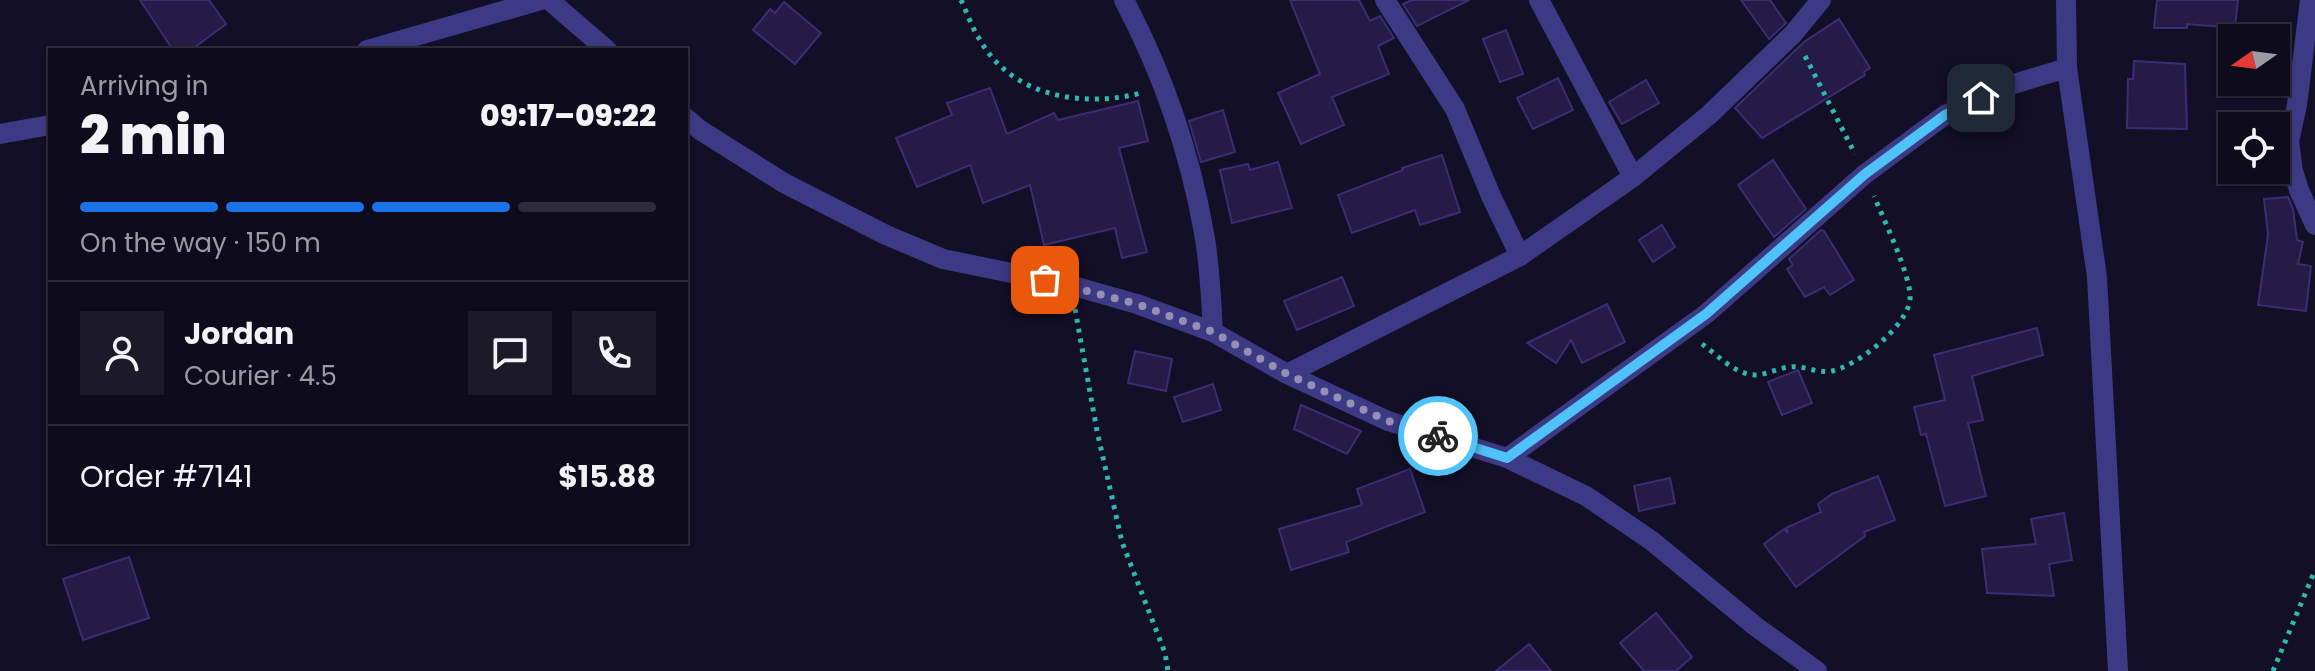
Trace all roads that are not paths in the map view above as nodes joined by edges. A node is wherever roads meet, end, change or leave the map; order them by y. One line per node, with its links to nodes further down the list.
1 (541, 0): 9 (street)
2 (549, 0): 10 (street)
3 (1124, 0): 18 (street)
4 (1385, 0): 17 (street)
5 (1539, 0): 15 (street)
6 (1821, 0): 15 (street)
7 (2066, 0): 11 (street)
8 (2310, 0): 16 (street)
9 (374, 48)
10 (605, 48)
11 (2067, 68): 20 (street); 22 (street)
12 (688, 120): 18 (street)
13 (48, 125): 14 (street)
14 (0, 134)
15 (1633, 177): 17 (street)
16 (2315, 225)
17 (1520, 256): 19 (street)
18 (1213, 332): 19 (street)
19 (1287, 374): 20 (street)
20 (1507, 458): 21 (street)
21 (1817, 671)
22 (2118, 671)

